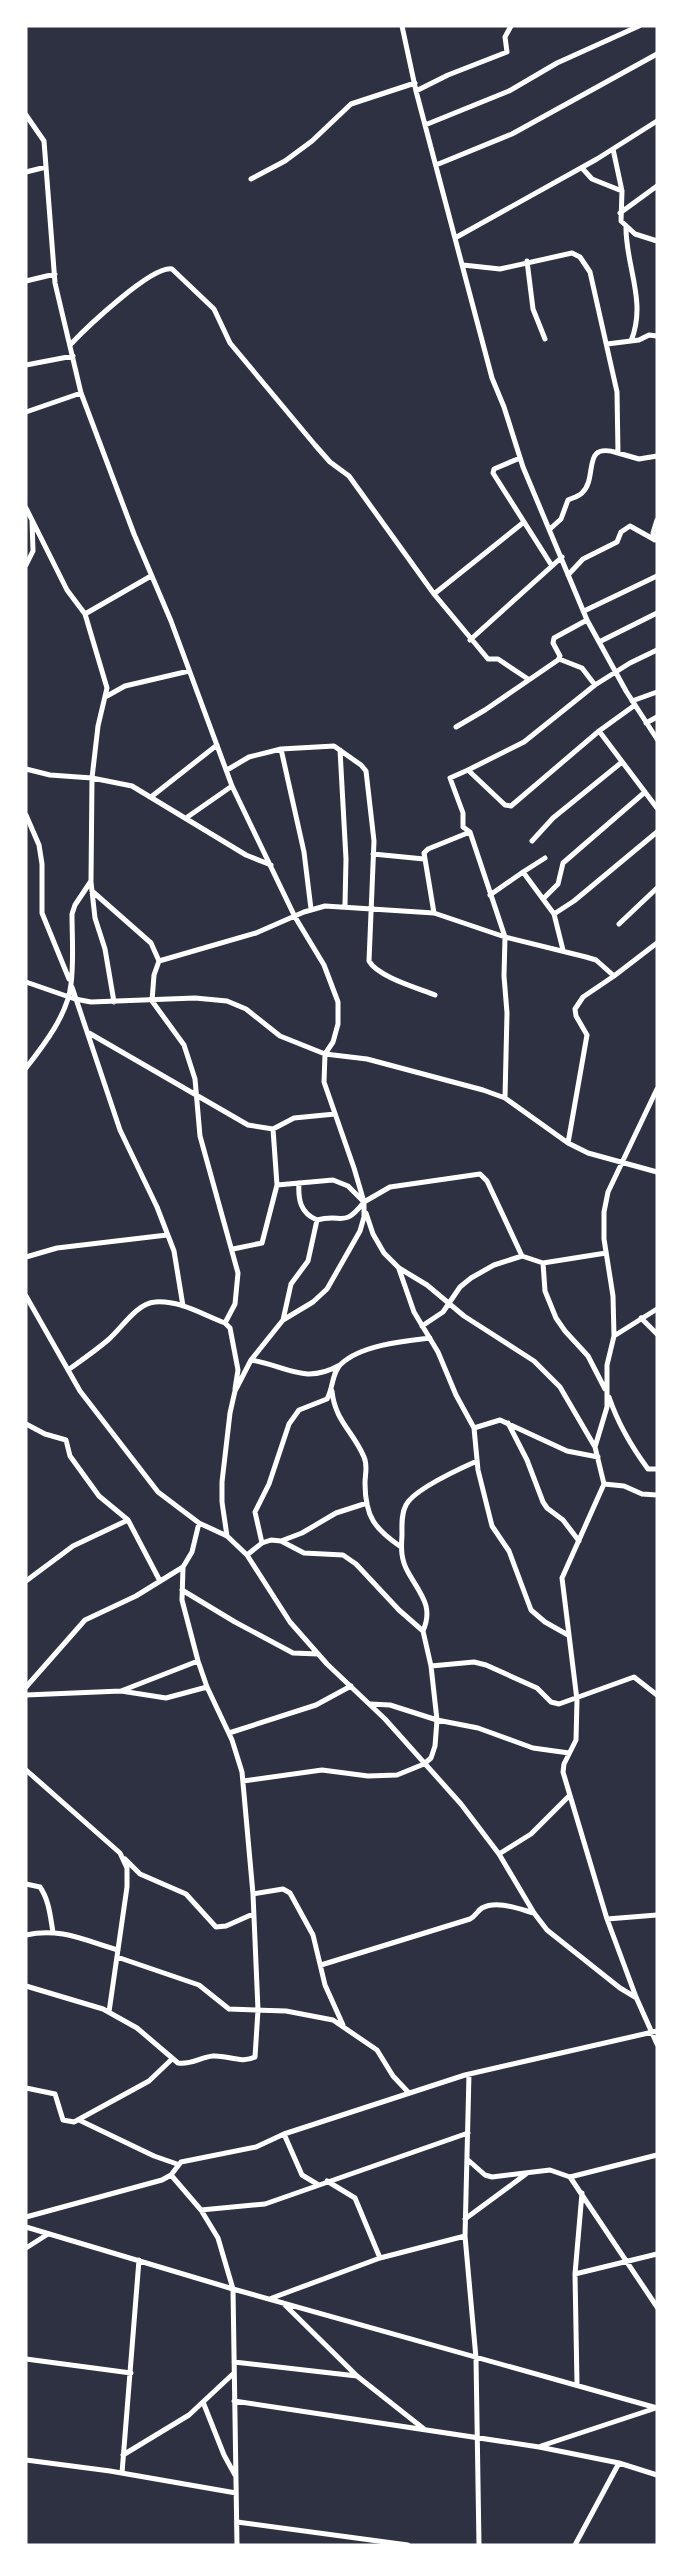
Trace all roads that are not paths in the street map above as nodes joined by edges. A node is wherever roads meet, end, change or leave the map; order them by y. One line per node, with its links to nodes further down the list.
1 (402, 26): 5 (street)
2 (511, 26): 6 (street)
3 (639, 26): 9 (street)
4 (657, 54): 13 (street)
5 (414, 83): 6 (street); 17 (street)
6 (416, 91): 9 (street)
7 (26, 115): 11 (street)
8 (657, 121): 12 (street)
9 (425, 125): 13 (street)
10 (26, 126): 11 (street)
11 (36, 128): 14 (street)
12 (613, 148): 15 (street); 19 (street)
13 (436, 165): 22 (street)
14 (46, 167): 16 (street); 26 (street)
15 (582, 168): 19 (street); 22 (street)
16 (26, 172)
17 (251, 179)
18 (657, 186): 20 (street)
19 (622, 191): 20 (street)
20 (620, 213): 21 (street)
21 (626, 228): 23 (street); 30 (street)
22 (455, 238): 25 (street)
23 (657, 241)
24 (527, 261): 25 (street); 29 (street); 31 (street)
25 (463, 265): 39 (street)
26 (55, 274): 27 (street); 32 (street)
27 (26, 281)
28 (657, 336): 30 (street)
29 (544, 339)
30 (631, 341): 31 (street)
31 (607, 344): 37 (street)
32 (70, 345): 33 (street); 52 (street)
33 (73, 356): 34 (street); 35 (street)
34 (26, 365)
35 (81, 393): 36 (street); 50 (street)
36 (26, 412)
37 (618, 453): 38 (street); 44 (street)
38 (657, 456)
39 (520, 458): 43 (street); 44 (street)
40 (26, 508): 41 (street)
41 (32, 517): 47 (street); 54 (street)
42 (657, 520): 45 (street)
43 (524, 522): 48 (street); 52 (street)
44 (550, 529): 46 (street)
45 (656, 542): 49 (street)
46 (562, 558): 48 (street); 49 (street)
47 (26, 565)
48 (552, 566): 57 (street)
49 (568, 575): 53 (street)
50 (151, 576): 54 (street); 61 (street)
51 (657, 576): 53 (street)
52 (434, 594): 57 (street)
53 (584, 611): 56 (street)
54 (86, 614): 66 (street)
55 (657, 614): 58 (street)
56 (587, 620): 58 (street); 60 (street)
57 (470, 640): 63 (street)
58 (599, 642): 62 (street)
59 (657, 650): 62 (street)
60 (559, 658): 63 (street); 64 (street)
61 (189, 671): 66 (street); 73 (street)
62 (615, 672): 64 (street); 67 (street)
63 (528, 679): 70 (street)
64 (595, 685): 79 (street)
65 (657, 692): 67 (street)
66 (107, 696): 80 (street)
67 (634, 703): 69 (street); 71 (street)
68 (657, 718): 69 (street)
69 (646, 722): 72 (street)
70 (456, 727)
71 (599, 731): 76 (street); 79 (street)
72 (657, 739)
73 (216, 745): 78 (street); 83 (street)
74 (281, 749): 75 (street); 78 (street); 101 (street)
75 (340, 750): 90 (street); 100 (street)
76 (622, 762): 82 (street); 89 (street)
77 (26, 769): 80 (street)
78 (227, 770): 81 (street)
79 (468, 770): 87 (street)
80 (92, 778): 83 (street); 95 (street)
81 (232, 786): 86 (street); 93 (street)
82 (645, 792): 84 (street); 99 (street)
83 (150, 797): 86 (street)
84 (657, 808)
85 (26, 815): 113 (street)
86 (186, 818): 93 (street)
87 (470, 832): 92 (street); 98 (street)
88 (657, 832): 104 (street)
89 (532, 841)
90 (373, 854): 92 (street); 102 (street)
91 (544, 858): 94 (street)
92 (424, 859): 103 (street)
93 (271, 865): 105 (street)
94 (524, 872): 98 (street); 99 (street)
95 (91, 881): 97 (street); 113 (street)
96 (657, 888): 106 (street)
97 (91, 891): 110 (street); 118 (street)
98 (490, 895): 107 (street)
99 (543, 899): 104 (street)
100 (345, 905): 101 (street); 102 (street)
101 (311, 909): 105 (street)
102 (371, 910): 103 (street); 114 (street)
103 (434, 913): 107 (street)
104 (554, 914): 109 (street)
105 (296, 917): 110 (street); 120 (street)
106 (619, 924)
107 (505, 937): 109 (street); 124 (street)
108 (657, 943): 111 (street)
109 (563, 950): 111 (street)
110 (159, 961): 117 (street)
111 (614, 976): 127 (street)
112 (26, 982): 115 (street)
113 (71, 984): 115 (street); 116 (street)
114 (435, 995)
115 (68, 997): 116 (street); 121 (street)
116 (75, 999): 118 (street); 119 (street)
117 (152, 1001): 118 (street); 120 (street); 123 (street)
118 (114, 1002)
119 (88, 1033): 123 (street); 134 (street)
120 (325, 1054): 124 (street); 125 (street)
121 (26, 1068)
122 (657, 1089): 128 (street)
123 (196, 1094): 126 (street); 135 (street)
124 (505, 1098): 127 (street)
125 (335, 1114): 126 (street); 132 (street)
126 (273, 1129): 131 (street)
127 (568, 1143): 128 (street)
128 (623, 1162): 129 (street); 136 (street)
129 (657, 1172)
130 (299, 1183): 131 (street); 132 (street); 133 (street)
131 (277, 1185): 135 (street)
132 (364, 1205): 133 (street); 137 (street); 140 (street); 146 (street)
133 (317, 1220): 146 (street)
134 (167, 1235): 138 (street); 143 (street)
135 (233, 1249): 147 (street)
136 (606, 1253): 139 (street); 150 (street)
137 (522, 1256): 139 (street); 142 (street)
138 (26, 1257)
139 (543, 1263): 157 (street)
140 (399, 1268): 142 (street); 148 (street)
141 (26, 1296): 154 (street)
142 (449, 1304): 148 (street); 161 (street)
143 (183, 1306): 147 (street); 154 (street)
144 (657, 1309): 145 (street)
145 (641, 1318): 149 (street); 150 (street)
146 (283, 1320): 152 (street)
147 (225, 1323): 156 (street)
148 (422, 1326): 151 (street)
149 (657, 1334)
150 (614, 1336): 157 (street)
151 (430, 1338): 153 (street); 160 (street)
152 (251, 1360): 153 (street); 156 (street)
153 (340, 1364): 155 (street)
154 (68, 1370): 169 (street)
155 (332, 1391): 167 (street); 173 (street)
156 (235, 1392): 170 (street)
157 (607, 1393): 161 (street); 164 (street)
158 (508, 1423): 160 (street); 162 (street); 172 (street)
159 (26, 1424): 168 (street)
160 (474, 1428): 163 (street)
161 (595, 1447): 162 (street)
162 (598, 1457): 165 (street)
163 (477, 1461): 174 (street); 181 (street)
164 (657, 1469)
165 (604, 1484): 166 (street); 172 (street)
166 (657, 1495)
167 (367, 1503): 171 (street); 174 (street)
168 (128, 1520): 177 (street); 178 (street)
169 (199, 1523): 170 (street); 176 (street)
170 (227, 1536): 175 (street)
171 (281, 1541): 173 (street); 180 (street)
172 (579, 1541): 181 (street)
173 (262, 1543): 175 (street)
174 (401, 1547): 180 (street)
175 (247, 1555): 182 (street)
176 (183, 1567): 178 (street); 179 (street)
177 (26, 1580)
178 (160, 1581): 186 (street)
179 (182, 1590): 182 (street); 183 (street)
180 (424, 1631): 184 (street)
181 (568, 1635): 191 (street)
182 (318, 1654): 185 (street)
183 (198, 1661): 187 (street); 188 (street)
184 (431, 1666): 191 (street); 193 (street)
185 (351, 1686): 192 (street); 194 (street)
186 (26, 1687)
187 (206, 1687): 188 (street); 194 (street)
188 (121, 1691): 189 (street)
189 (26, 1695)
190 (657, 1695): 191 (street)
191 (578, 1700): 195 (street)
192 (370, 1704): 193 (street); 196 (street)
193 (437, 1720): 195 (street); 196 (street)
194 (229, 1733): 198 (street)
195 (569, 1753): 199 (street)
196 (424, 1764): 198 (street); 201 (street)
197 (26, 1770): 200 (street)
198 (242, 1781): 203 (street)
199 (569, 1796): 201 (street); 207 (street)
200 (120, 1853): 205 (street); 210 (street)
201 (499, 1854): 204 (street)
202 (26, 1884): 208 (street)
203 (253, 1894): 205 (street); 212 (street)
204 (534, 1913): 212 (street); 214 (street)
205 (253, 1914): 215 (street)
206 (657, 1915): 207 (street)
207 (607, 1919): 214 (street)
208 (53, 1932): 209 (street); 210 (street)
209 (26, 1935)
210 (118, 1950): 211 (street)
211 (117, 1957): 215 (street); 216 (street)
212 (321, 1965): 217 (street)
213 (26, 1986): 216 (street)
214 (636, 1997): 218 (street)
215 (258, 2010): 217 (street); 220 (street)
216 (109, 2012): 220 (street)
217 (344, 2026): 223 (street)
218 (654, 2032): 219 (street); 221 (street)
219 (657, 2044)
220 (172, 2059): 224 (street)
221 (469, 2074): 223 (street); 225 (street)
222 (26, 2088): 224 (street)
223 (409, 2093): 226 (street)
224 (79, 2120): 229 (street)
225 (468, 2133): 228 (street); 233 (street)
226 (284, 2134): 229 (street); 234 (street)
227 (657, 2155): 232 (street)
228 (468, 2160): 230 (street); 238 (street)
229 (177, 2164): 231 (street)
230 (526, 2173): 232 (street); 238 (street)
231 (171, 2175): 236 (street); 237 (street)
232 (570, 2177): 235 (street)
233 (327, 2181): 234 (street); 244 (street)
234 (317, 2184): 236 (street)
235 (582, 2193): 246 (street); 247 (street)
236 (201, 2210): 248 (street)
237 (26, 2217)
238 (465, 2219): 241 (street)
239 (26, 2227): 240 (street)
240 (48, 2234): 242 (street); 245 (street)
241 (465, 2236): 244 (street); 252 (street)
242 (26, 2248)
243 (657, 2254): 246 (street)
244 (380, 2258): 249 (street)
245 (139, 2260): 248 (street); 255 (street)
246 (624, 2261): 247 (street); 251 (street)
247 (575, 2274): 258 (street)
248 (233, 2289): 249 (street); 254 (street)
249 (272, 2298): 250 (street)
250 (282, 2302): 252 (street); 257 (street)
251 (657, 2307)
252 (476, 2358): 258 (street); 263 (street)
253 (26, 2359): 255 (street)
254 (234, 2362): 256 (street); 257 (street)
255 (131, 2373): 265 (street)
256 (234, 2373): 259 (street); 260 (street)
257 (357, 2376): 262 (street)
258 (577, 2384): 261 (street)
259 (234, 2401): 262 (street); 270 (street)
260 (203, 2402): 265 (street); 270 (street)
261 (657, 2408): 264 (street)
262 (424, 2429): 263 (street)
263 (477, 2439): 264 (street); 275 (street)
264 (539, 2447): 267 (street)
265 (123, 2455): 268 (street)
266 (26, 2460): 268 (street)
267 (619, 2463): 269 (street); 276 (street)
268 (122, 2473): 271 (street)
269 (657, 2475)
270 (236, 2477): 271 (street)
271 (236, 2493): 272 (street)
272 (237, 2522): 273 (street); 274 (street)
273 (237, 2545)
274 (408, 2545)
275 (479, 2545)
276 (576, 2545)

